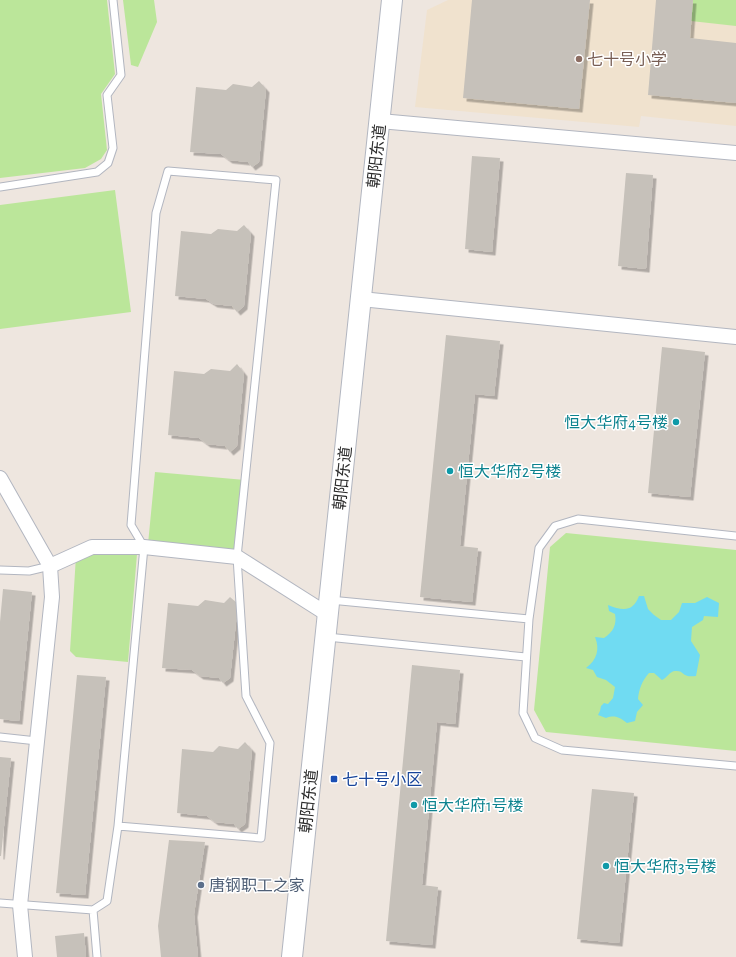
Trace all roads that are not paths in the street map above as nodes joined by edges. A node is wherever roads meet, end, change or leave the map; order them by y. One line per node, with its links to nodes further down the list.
1 (113, 0): 5 (lane)
2 (392, 0): 3 (street, 朝阳东道)
3 (380, 121): 4 (street); 6 (street, 朝阳东道)
4 (736, 153)
5 (0, 187)
6 (361, 299): 7 (street); 14 (street, 朝阳东道)
7 (736, 337)
8 (0, 478): 12 (street)
9 (736, 536): 15 (lane)
10 (144, 547): 11 (street); 11 (lane); 12 (street); 21 (lane)
11 (237, 557): 14 (street); 21 (lane)
12 (50, 566): 13 (lane); 19 (street)
13 (0, 570)
14 (328, 607): 15 (lane); 16 (street, 朝阳东道)
15 (529, 619): 17 (lane)
16 (324, 637): 17 (lane); 27 (street, 朝阳东道)
17 (526, 657): 20 (lane)
18 (0, 737): 19 (lane)
19 (37, 741): 23 (street)
20 (736, 766)
21 (118, 826): 24 (lane)
22 (0, 903): 23 (lane)
23 (20, 905): 24 (lane); 25 (street)
24 (93, 910): 26 (lane)
25 (25, 957)
26 (98, 957)
27 (292, 957)

